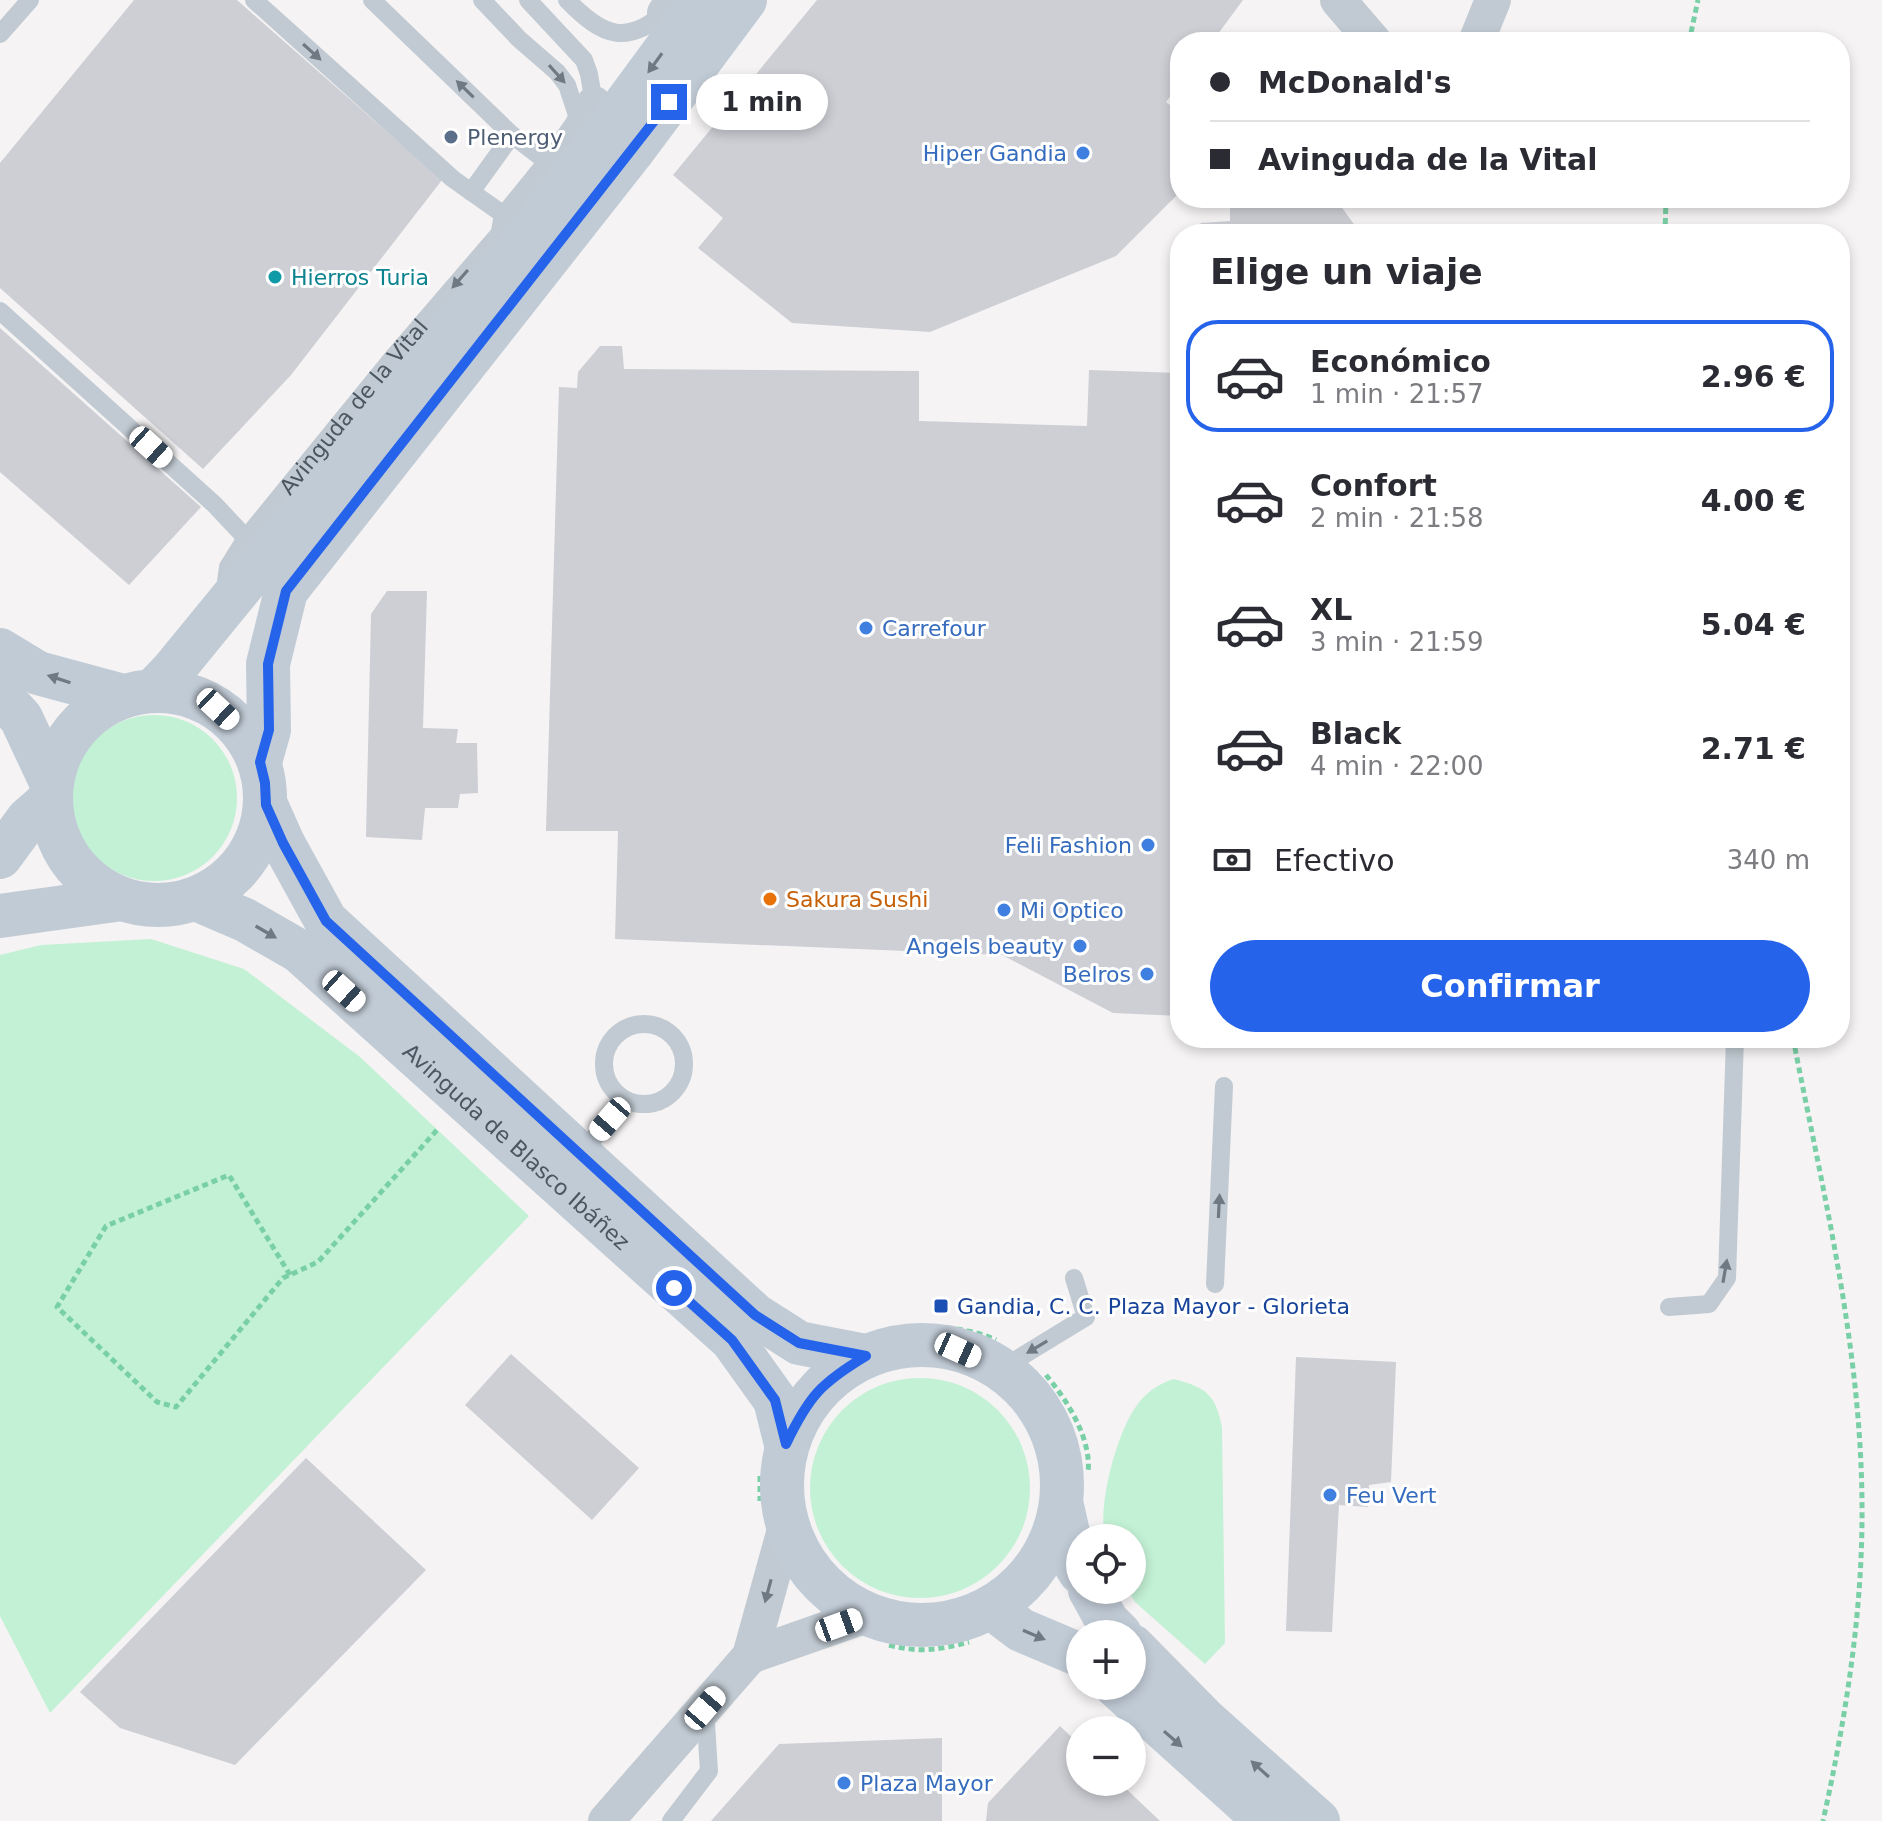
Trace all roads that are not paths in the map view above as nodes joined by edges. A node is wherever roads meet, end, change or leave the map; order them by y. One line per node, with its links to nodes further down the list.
1 (30, 0): 13 (lane)
2 (254, 0): 17 (lane, one-way to 17)
3 (372, 0): 15 (lane, one-way to 3)
4 (482, 0): 14 (lane, one-way to 14)
5 (528, 0): 14 (lane)
6 (567, 0): 10 (lane)
7 (745, 0): 26 (main road)
8 (1338, 0): 11 (street)
9 (1493, 0): 12 (street)
10 (680, 3): 14 (main road, Avinguda de la Vital, one-way to 14)
11 (1365, 32)
12 (1480, 32)
13 (0, 34)
14 (589, 127): 16 (street, Avinguda de la Vital); 19 (main road, Avinguda de la Vital)
15 (512, 135): 16 (lane); 17 (lane)
16 (554, 167): 18 (street, Avinguda de la Vital)
17 (471, 192): 18 (lane)
18 (511, 220): 19 (street); 21 (lane, Avinguda de la Vital, one-way to 21)
19 (504, 264): 22 (main road, Avinguda de la Vital)
20 (0, 311): 21 (lane)
21 (246, 538): 22 (lane, Avinguda de la Vital)
22 (223, 607): 24 (main road, Avinguda de la Vital)
23 (0, 650): 24 (main road, one-way to 23)
24 (138, 694): 26 (main road); 27 (main road)
25 (0, 695): 27 (main road)
26 (260, 762): 28 (main road)
27 (51, 790): 29 (main road); 30 (main road)
28 (266, 805): 31 (main road); 36 (main road, Avinguda de Blasco Ibáñez)
29 (0, 857)
30 (122, 899): 31 (main road); 32 (main road)
31 (196, 899): 42 (main road, Avinguda de Blasco Ibáñez, one-way to 42)
32 (0, 916)
33 (1735, 1048): 39 (lane, one-way to 33)
34 (1224, 1086): 38 (lane, one-way to 34)
35 (626, 1101): 35 (lane); 36 (lane)
36 (580, 1154): 40 (main road, Avinguda de Blasco Ibáñez)
37 (1074, 1278): 41 (lane, one-way to 41)
38 (1215, 1284)
39 (1669, 1307)
40 (866, 1356): 41 (main road); 42 (main road)
41 (1001, 1369): 43 (main road)
42 (773, 1454): 45 (main road)
43 (1062, 1506): 44 (main road); 47 (main road)
44 (1066, 1524)
45 (782, 1542): 46 (main road); 49 (street, one-way to 49)
46 (853, 1620): 47 (main road); 49 (street)
47 (981, 1625): 48 (main road, one-way to 48)
48 (1066, 1649)
49 (750, 1656): 52 (street)
50 (1146, 1660): 56 (main road, one-way to 50)
51 (1132, 1700): 55 (main road, one-way to 55)
52 (705, 1708): 53 (street); 54 (lane)
53 (606, 1821)
54 (671, 1821)
55 (1266, 1821)
56 (1318, 1821)

